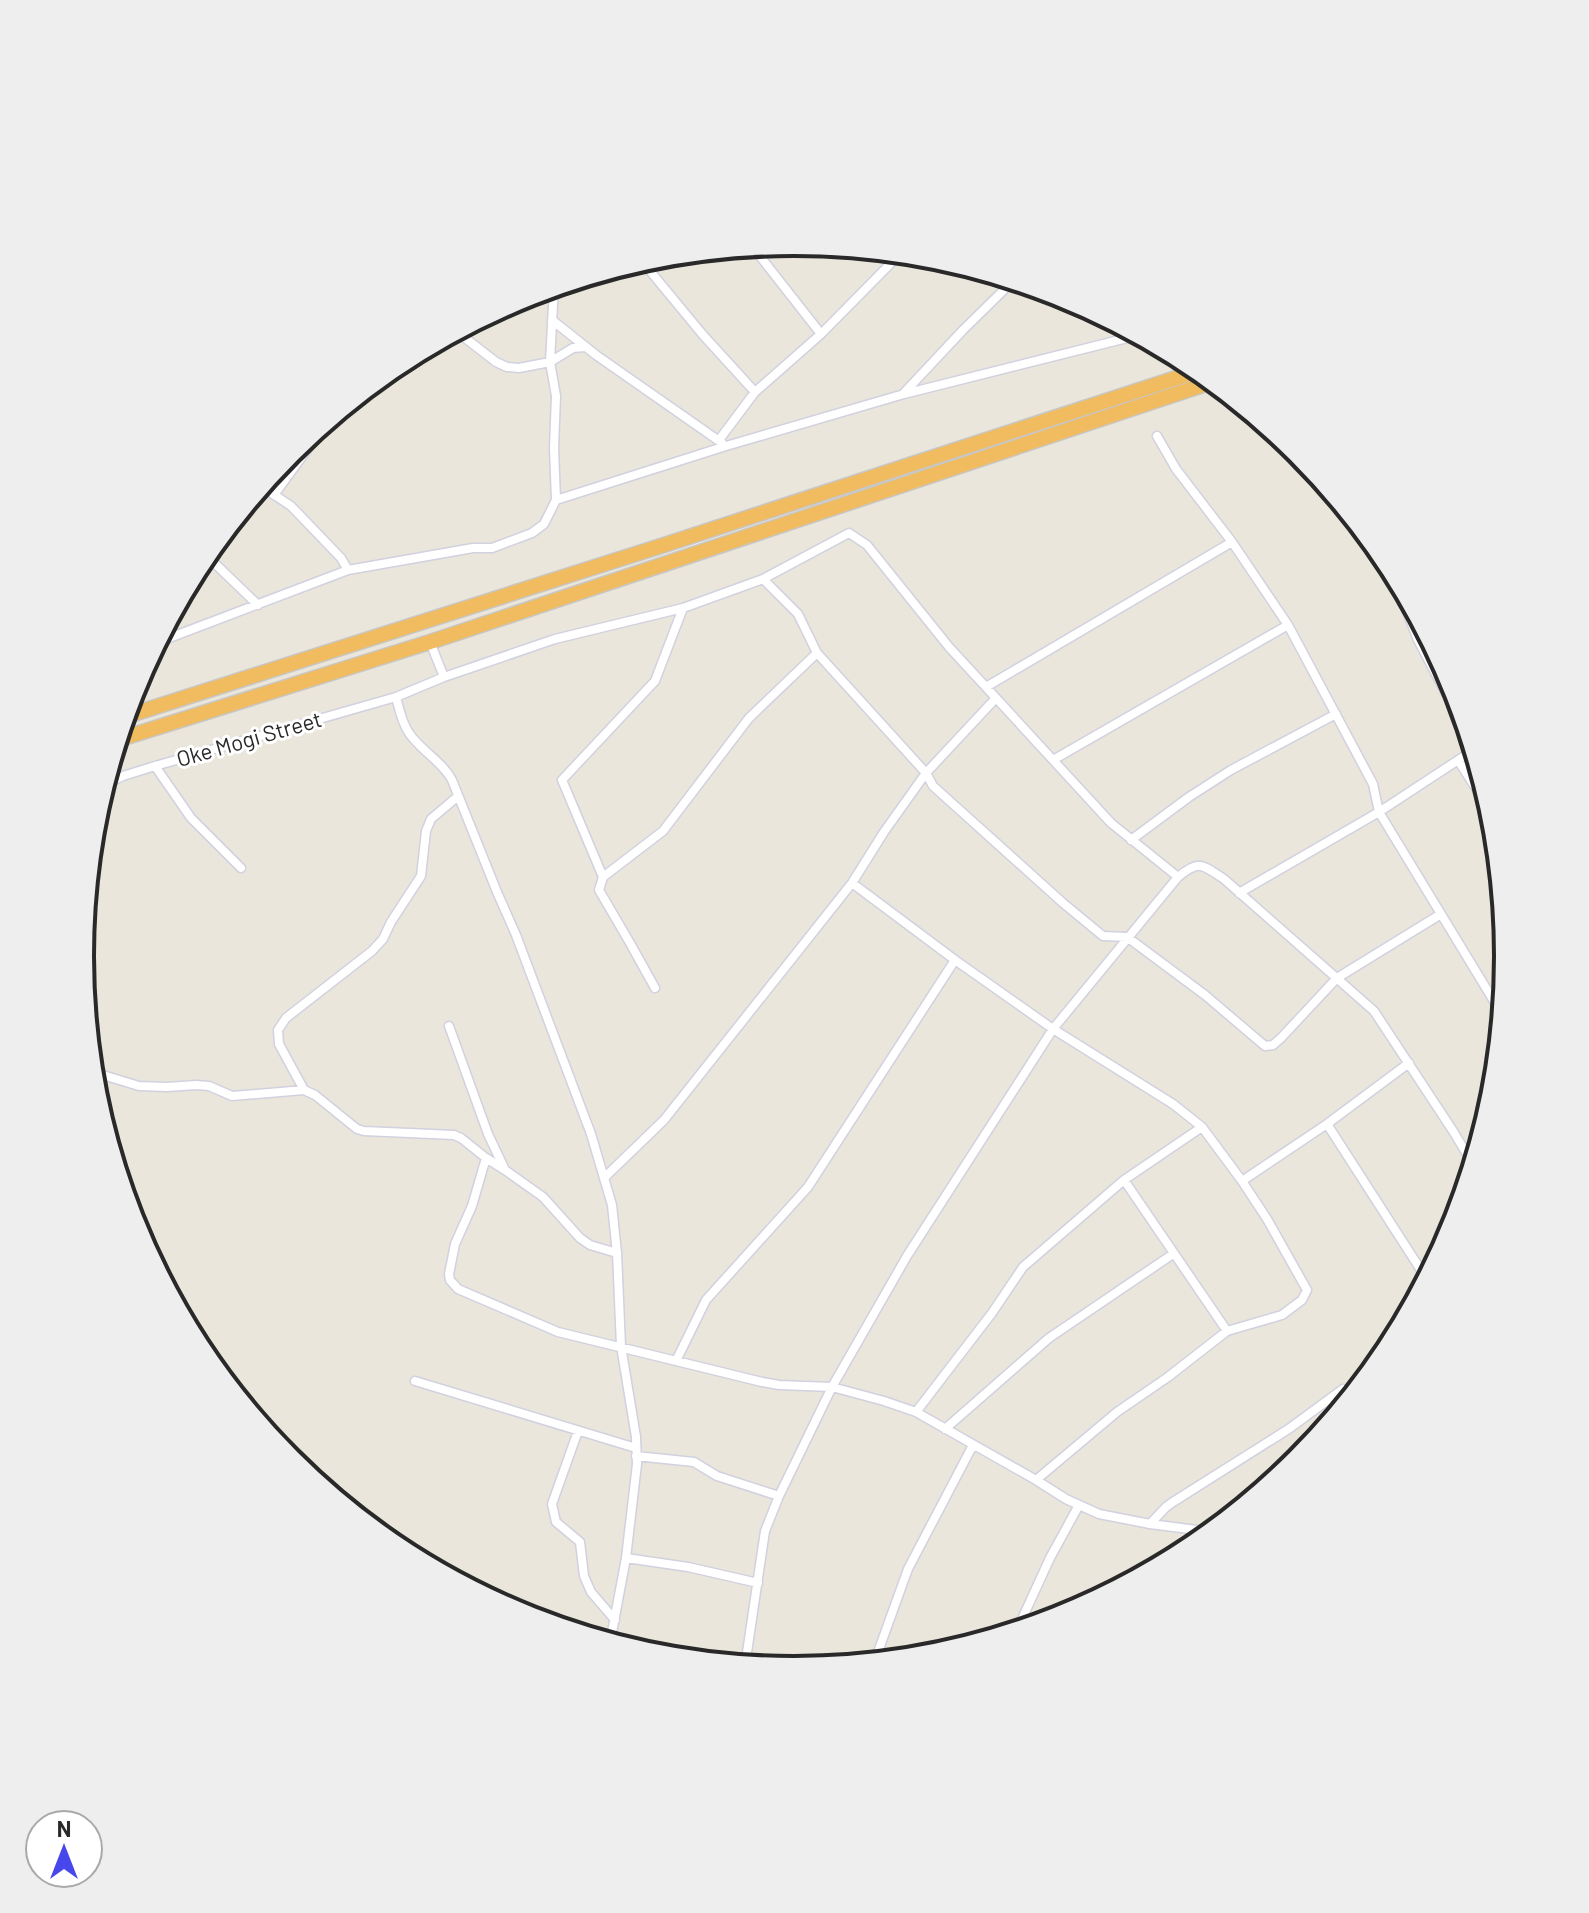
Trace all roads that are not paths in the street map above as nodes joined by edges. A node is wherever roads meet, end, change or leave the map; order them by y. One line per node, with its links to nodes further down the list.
1 (760, 257): 7 (street)
2 (890, 263): 7 (street)
3 (650, 271): 14 (street)
4 (1005, 289): 15 (street)
5 (553, 299): 6 (street)
6 (552, 320): 10 (street); 11 (street)
7 (821, 334): 14 (street)
8 (466, 338): 11 (street)
9 (1124, 339): 15 (street)
10 (585, 347): 11 (street); 17 (street)
11 (550, 362): 21 (street)
12 (1185, 375): 38 (highway)
13 (1200, 386): 31 (highway)
14 (755, 392): 17 (street)
15 (904, 394): 17 (street)
16 (1157, 436): 22 (street)
17 (722, 443): 21 (street)
18 (298, 462): 20 (street)
19 (270, 492): 20 (street)
20 (274, 495): 24 (street)
21 (556, 500): 24 (street)
22 (1232, 542): 28 (street); 35 (street)
23 (215, 563): 26 (street)
24 (348, 570): 26 (street)
25 (763, 579): 27 (street, Oke Mogi Street); 32 (street); 35 (street, Oke Mogi Street)
26 (258, 605): 30 (street)
27 (683, 608): 34 (street, Oke Mogi Street); 52 (street)
28 (1288, 625): 39 (street); 42 (street)
29 (1416, 634): 33 (street)
30 (171, 637)
31 (430, 642): 34 (street); 40 (highway)
32 (817, 653): 45 (street); 52 (street)
33 (1433, 669)
34 (444, 677): 36 (street, Oke Mogi Street)
35 (986, 687): 37 (street)
36 (396, 697): 44 (street, Oke Mogi Street); 48 (street)
37 (996, 698): 42 (street); 45 (street)
38 (138, 713)
39 (1336, 714): 49 (street); 50 (street)
40 (129, 736)
41 (1465, 755): 43 (street)
42 (1053, 760): 50 (street)
43 (1458, 760): 47 (street); 49 (street)
44 (155, 766): 46 (street, Oke Mogi Street); 51 (street)
45 (926, 773): 54 (street); 57 (street)
46 (117, 779)
47 (1473, 784)
48 (457, 797): 66 (street); 72 (street)
49 (1379, 812): 55 (street); 56 (street)
50 (1131, 840): 53 (street)
51 (241, 868)
52 (603, 877): 60 (street)
53 (1178, 877): 55 (street); 57 (street)
54 (852, 883): 58 (street); 72 (street)
55 (1239, 893): 59 (street)
56 (1441, 914): 59 (street); 61 (street)
57 (1127, 937): 59 (street); 63 (street)
58 (955, 960): 63 (street); 80 (street)
59 (1337, 978): 64 (street)
60 (655, 988)
61 (1494, 1001)
62 (449, 1026): 71 (street)
63 (1053, 1029): 68 (street); 82 (street)
64 (1409, 1063): 67 (street); 69 (street)
65 (104, 1076): 66 (street)
66 (304, 1090): 70 (street)
67 (1327, 1124): 74 (street); 77 (street)
68 (1202, 1127): 73 (street); 74 (street)
69 (1466, 1154)
70 (486, 1158): 71 (street); 79 (street)
71 (505, 1170): 75 (street)
72 (605, 1177): 75 (street)
73 (1124, 1180): 76 (street); 84 (street)
74 (1242, 1181): 78 (street)
75 (617, 1253): 79 (street)
76 (1173, 1254): 78 (street); 85 (street)
77 (1421, 1270)
78 (1227, 1331): 89 (street)
79 (621, 1346): 80 (street); 88 (street)
80 (676, 1361): 82 (street)
81 (415, 1381): 86 (street)
82 (832, 1387): 84 (street); 90 (street)
83 (1343, 1389): 92 (street)
84 (916, 1412): 85 (street)
85 (945, 1429): 87 (street)
86 (578, 1431): 88 (street); 97 (street)
87 (973, 1445): 89 (street); 99 (street)
88 (636, 1452): 90 (street); 94 (street)
89 (1036, 1480): 91 (street)
90 (779, 1496): 95 (street)
91 (1079, 1505): 92 (street); 96 (street)
92 (1150, 1524): 93 (street)
93 (1196, 1530)
94 (626, 1558): 95 (street); 97 (street)
95 (758, 1583): 100 (street)
96 (1022, 1619)
97 (615, 1620): 98 (street)
98 (612, 1633)
99 (878, 1652)
100 (747, 1656)

